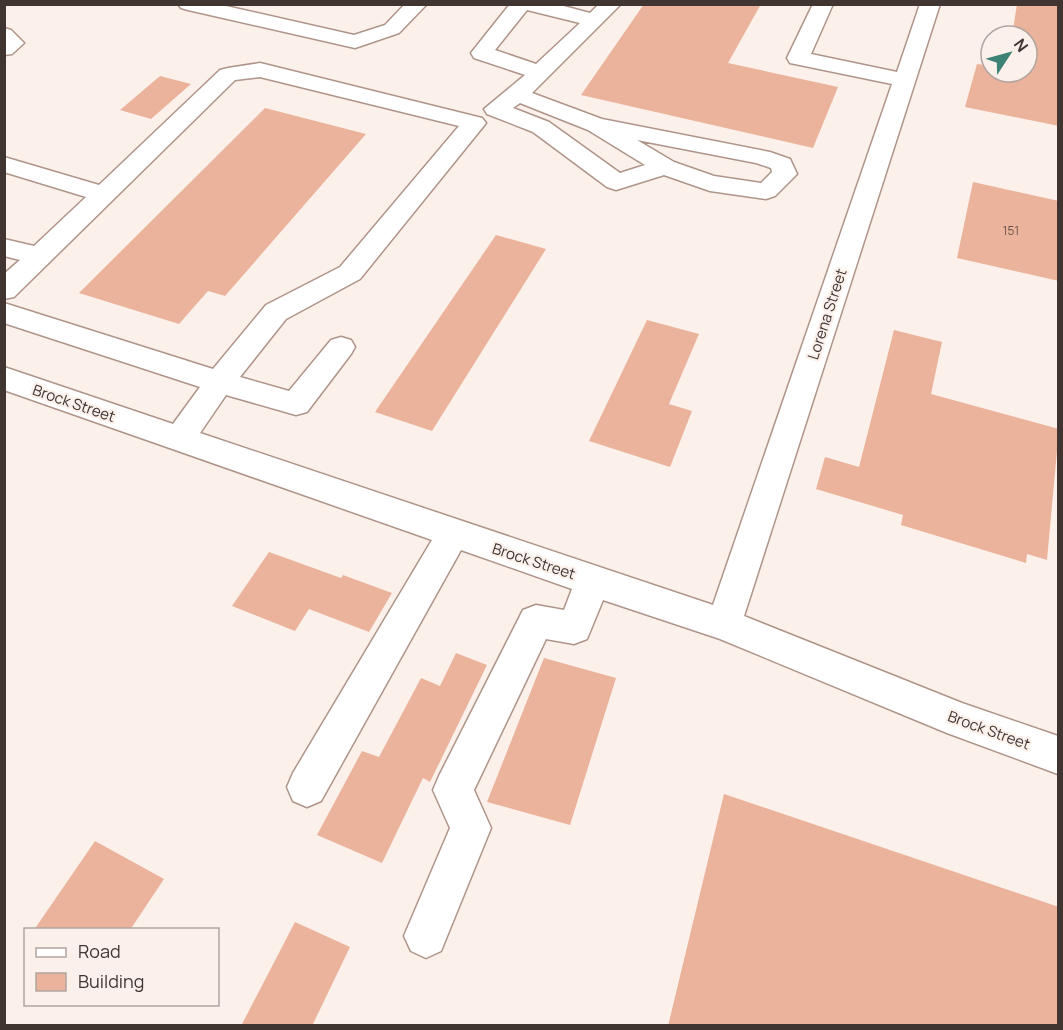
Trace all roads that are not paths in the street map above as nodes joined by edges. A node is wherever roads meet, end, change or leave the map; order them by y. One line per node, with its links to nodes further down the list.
1 (188, 4): 2 (street)
2 (417, 4)
3 (521, 4): 11 (street)
4 (528, 4): 8 (street)
5 (611, 4): 8 (street)
6 (823, 4): 12 (street)
7 (930, 4): 12 (street, Lorena Street)
8 (595, 20): 11 (street)
9 (4, 34): 10 (street)
10 (4, 49)
11 (540, 73): 13 (street)
12 (905, 80): 29 (street, Lorena Street)
13 (517, 95): 14 (street); 15 (street)
14 (484, 116): 17 (street); 18 (street); 25 (street)
15 (596, 125): 17 (street); 17 (street)
16 (4, 164): 18 (street)
17 (665, 167)
18 (104, 194): 20 (street)
19 (4, 247): 20 (street)
20 (40, 256): 21 (street)
21 (4, 290)
22 (4, 313): 25 (street)
23 (341, 347): 25 (street)
24 (4, 378): 26 (street, Brock Street)
25 (219, 382): 26 (street)
26 (178, 439): 27 (street, Brock Street)
27 (453, 534): 28 (street, Brock Street); 31 (street)
28 (593, 581): 29 (street, Brock Street); 32 (street)
29 (724, 624): 30 (street, Brock Street)
30 (1059, 755)
31 (307, 787)
32 (426, 936)

